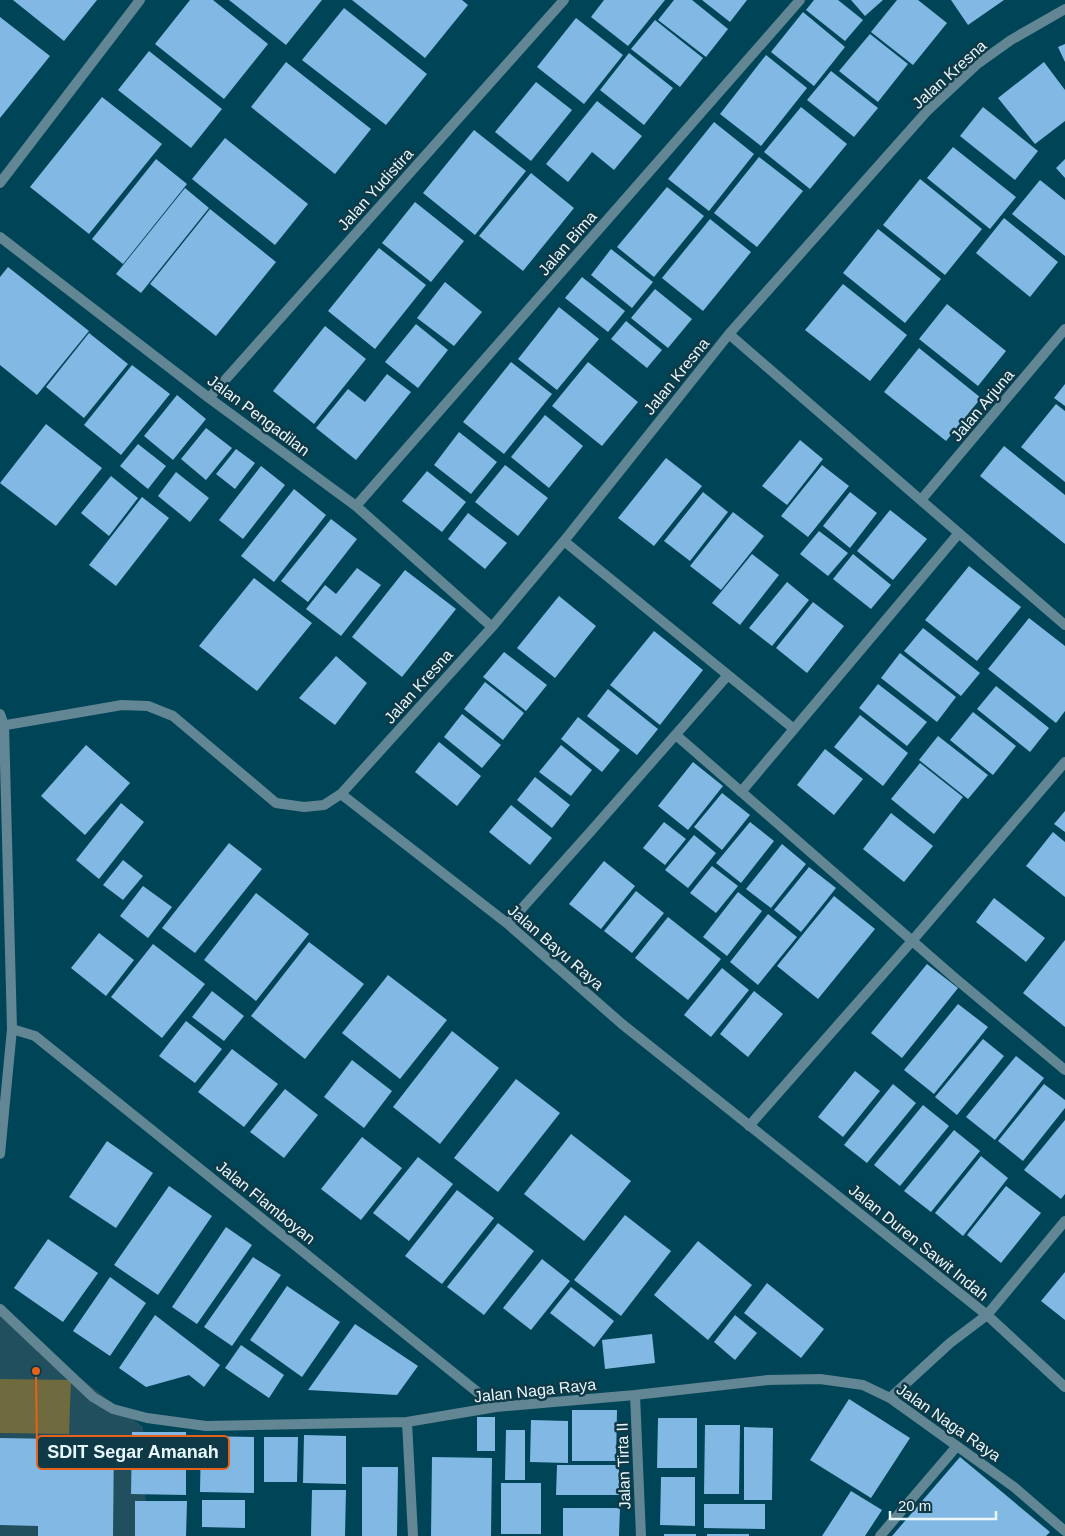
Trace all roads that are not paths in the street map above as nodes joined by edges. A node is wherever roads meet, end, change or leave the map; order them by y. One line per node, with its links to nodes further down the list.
1 (140, 0): 5 (street)
2 (564, 0): 9 (street, Jalan Yudistira)
3 (800, 0): 11 (street, Jalan Bima)
4 (1065, 9): 8 (street, Jalan Kresna)
5 (0, 182)
6 (0, 238): 9 (street, Jalan Pengadilan)
7 (1065, 329): 10 (street, Jalan Arjuna)
8 (729, 334): 10 (street); 13 (street, Jalan Kresna)
9 (209, 398): 11 (street, Jalan Pengadilan)
10 (921, 500): 12 (street)
11 (356, 506): 15 (street, Jalan Pengadilan)
12 (959, 534): 14 (street); 19 (street)
13 (564, 541): 15 (street, Jalan Kresna); 16 (street)
14 (1065, 625)
15 (492, 627): 23 (street, Jalan Kresna)
16 (728, 675): 19 (street); 20 (street)
17 (0, 714): 18 (street)
18 (2, 725): 23 (street); 26 (street)
19 (794, 729): 22 (street)
20 (676, 735): 22 (street); 24 (street)
21 (1065, 762): 25 (street)
22 (741, 792): 25 (street)
23 (341, 794): 24 (street, Jalan Bayu Raya)
24 (508, 924): 28 (street, Jalan Bayu Raya)
25 (912, 941): 27 (street); 28 (street)
26 (12, 1028): 29 (street); 36 (street, Jalan Flamboyan)
27 (1065, 1070)
28 (749, 1126): 32 (street, Jalan Duren Sawit Indah)
29 (0, 1154)
30 (1065, 1221): 32 (street)
31 (0, 1309): 37 (street, Jalan Naga Raya)
32 (987, 1315): 33 (street, Jalan Duren Sawit Indah); 35 (street)
33 (1065, 1387)
34 (635, 1395): 35 (street, Jalan Naga Raya); 36 (street, Jalan Naga Raya); 41 (street, Jalan Tirta II)
35 (890, 1398): 38 (street, Jalan Naga Raya)
36 (496, 1407): 37 (street, Jalan Naga Raya)
37 (407, 1422): 40 (street)
38 (957, 1446): 39 (street, Jalan Naga Raya); 42 (street)
39 (1065, 1531)
40 (413, 1536)
41 (641, 1536)
42 (880, 1536)

